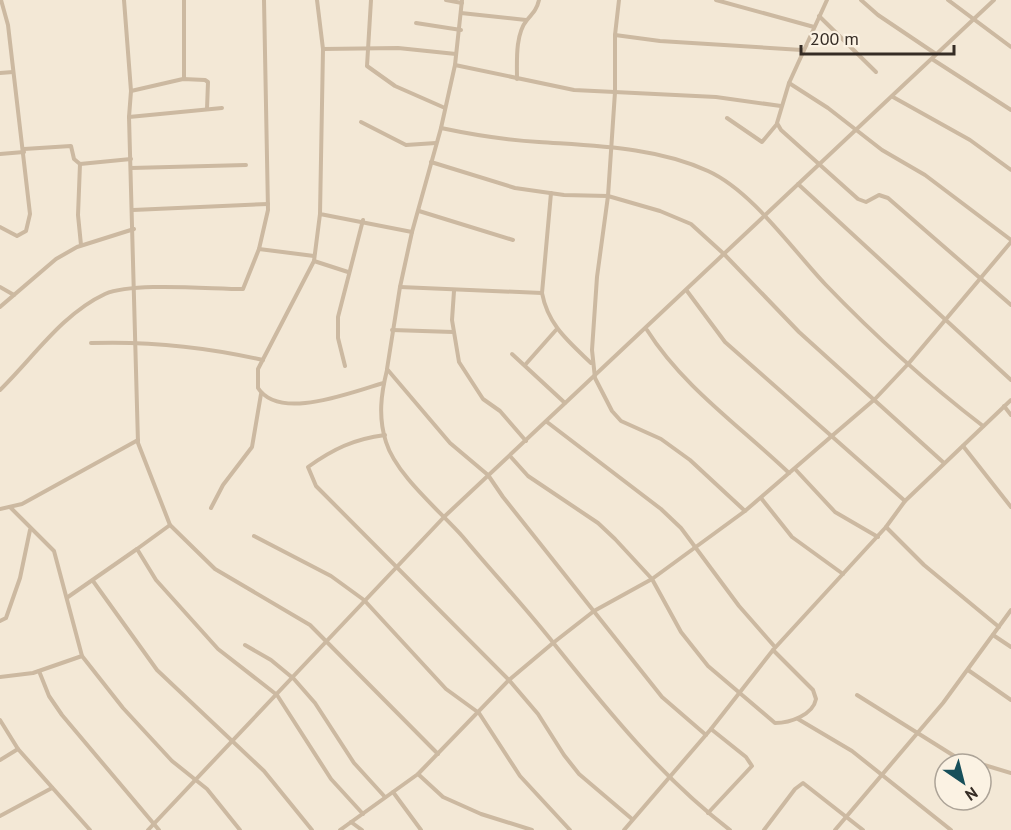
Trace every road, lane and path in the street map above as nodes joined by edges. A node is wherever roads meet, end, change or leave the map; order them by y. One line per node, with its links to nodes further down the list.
1 (1, 0): 32 (street)
2 (124, 0): 38 (street)
3 (184, 0): 35 (street)
4 (264, 0): 66 (street)
5 (317, 0): 26 (street)
6 (371, 0): 24 (street)
7 (446, 0): 15 (street)
8 (539, 0): 18 (street)
9 (619, 0): 23 (street)
10 (716, 0): 21 (street)
11 (827, 0): 17 (street)
12 (861, 0): 29 (street)
13 (948, 0): 19 (street)
14 (994, 0): 19 (street)
15 (462, 1): 16 (street)
16 (461, 13): 18 (street); 22 (street)
17 (819, 16): 21 (street); 33 (street)
18 (526, 20): 36 (street)
19 (973, 20): 25 (street); 29 (street)
20 (416, 23): 22 (street)
21 (814, 27): 27 (street)
22 (461, 30): 28 (street)
23 (615, 35): 27 (street); 39 (street)
24 (369, 46): 26 (street); 28 (street); 43 (street)
25 (1011, 47)
26 (323, 49): 69 (street)
27 (802, 50): 37 (street)
28 (456, 54): 31 (street)
29 (936, 54): 30 (street)
30 (932, 59): 40 (street); 45 (street)
31 (455, 65): 36 (street); 43 (street)
32 (13, 72): 34 (street); 54 (street)
33 (876, 72)
34 (0, 73)
35 (183, 79): 38 (street); 44 (street)
36 (517, 80): 39 (street)
37 (789, 83): 41 (street); 51 (street)
38 (131, 91): 46 (street)
39 (615, 92): 41 (street); 53 (street)
40 (893, 97): 51 (street); 62 (street)
41 (781, 106): 49 (street)
42 (222, 108): 44 (street)
43 (445, 108): 50 (street)
44 (207, 109): 46 (street)
45 (1011, 110)
46 (129, 117): 56 (street)
47 (727, 118): 49 (street)
48 (361, 122): 52 (street)
49 (777, 123): 59 (street)
50 (441, 128): 52 (street); 53 (street)
51 (856, 129): 59 (street); 76 (street)
52 (436, 143): 57 (street)
53 (610, 146): 65 (street); 70 (street)
54 (24, 150): 55 (street); 58 (street); 72 (street)
55 (0, 154)
56 (131, 159): 58 (street); 61 (street)
57 (431, 162): 64 (street); 68 (street)
58 (80, 164): 77 (street)
59 (818, 164): 63 (street); 82 (street)
60 (246, 165): 61 (street)
61 (131, 168): 67 (street)
62 (1011, 170)
63 (798, 184): 70 (street); 92 (street)
64 (550, 193): 65 (street); 88 (street)
65 (608, 196): 79 (street); 102 (street)
66 (268, 204): 67 (street); 78 (street)
67 (133, 210): 73 (street)
68 (419, 211): 74 (street); 75 (street)
69 (320, 214): 71 (street); 80 (street)
70 (765, 218): 79 (street); 101 (street)
71 (363, 220): 74 (street); 81 (street)
72 (0, 227)
73 (134, 229): 77 (street); 85 (street)
74 (412, 232): 83 (street)
75 (513, 240)
76 (1011, 241): 82 (street)
77 (81, 245): 89 (street)
78 (259, 249): 80 (street); 85 (street)
79 (725, 255): 87 (street); 111 (street)
80 (314, 259): 81 (street); 100 (street)
81 (348, 272): 104 (street)
82 (980, 279): 90 (street); 92 (street)
83 (400, 286): 86 (street); 93 (street)
84 (0, 287): 89 (street)
85 (135, 289): 97 (street); 109 (street)
86 (454, 291): 88 (street); 96 (street)
87 (687, 291): 95 (street); 119 (street)
88 (542, 293): 94 (street)
89 (14, 295): 91 (street)
90 (1011, 305)
91 (0, 307)
92 (944, 320): 101 (street); 107 (street)
93 (392, 330): 96 (street); 105 (street)
94 (556, 330): 102 (street); 103 (street)
95 (646, 330): 106 (street); 126 (street)
96 (453, 332): 121 (street)
97 (136, 342): 98 (street); 100 (street); 120 (street)
98 (91, 343)
99 (512, 354): 103 (street)
100 (263, 360): 110 (street)
101 (909, 363): 111 (street); 117 (street)
102 (592, 364): 106 (street)
103 (525, 365): 113 (street)
104 (345, 366)
105 (387, 369): 108 (street); 127 (street)
106 (595, 378): 113 (street); 134 (street)
107 (1011, 380)
108 (384, 383): 110 (street); 118 (street)
109 (0, 390)
110 (261, 394): 132 (street)
111 (875, 399): 119 (street); 124 (street)
112 (1011, 400): 114 (street)
113 (565, 403): 116 (street)
114 (1004, 406): 115 (street); 117 (street)
115 (1011, 415)
116 (547, 422): 121 (street); 141 (street)
117 (983, 426): 122 (street)
118 (385, 435): 135 (street); 143 (street)
119 (833, 435): 125 (street); 129 (street)
120 (138, 440): 130 (street); 136 (street)
121 (526, 441): 123 (street)
122 (963, 446): 124 (street); 131 (street)
123 (510, 456): 127 (street); 145 (street)
124 (944, 463): 129 (street)
125 (795, 469): 126 (street); 140 (street)
126 (789, 473): 128 (street)
127 (488, 475): 135 (street); 150 (street)
128 (761, 498): 134 (street); 144 (street)
129 (905, 501): 137 (street)
130 (10, 507): 133 (street); 138 (street)
131 (1011, 507)
132 (212, 508)
133 (0, 509)
134 (745, 511): 141 (street)
135 (445, 516): 143 (street); 155 (street)
136 (170, 525): 142 (street); 154 (street)
137 (886, 528): 140 (street); 152 (street)
138 (30, 530): 147 (street); 151 (street)
139 (254, 536): 148 (street)
140 (878, 537): 144 (street)
141 (695, 545): 145 (street); 158 (street)
142 (137, 549): 146 (street); 166 (street)
143 (397, 567): 148 (street); 164 (street)
144 (843, 574): 158 (street)
145 (652, 579): 150 (street); 165 (street)
146 (93, 581): 147 (street); 175 (street)
147 (68, 597): 159 (street)
148 (364, 600): 154 (street); 169 (street)
149 (1011, 610): 152 (street)
150 (594, 611): 155 (street); 174 (street)
151 (0, 621)
152 (999, 627): 153 (street)
153 (993, 635): 157 (street); 160 (street)
154 (328, 640): 163 (street); 178 (street)
155 (553, 643): 164 (street); 184 (street)
156 (245, 645): 163 (street)
157 (1011, 646)
158 (774, 649): 165 (street); 170 (street)
159 (82, 656): 161 (street); 185 (street)
160 (968, 670): 168 (street); 173 (street)
161 (39, 671): 162 (street); 195 (street)
162 (0, 677)
163 (294, 679): 166 (street); 188 (street)
164 (509, 680): 169 (street); 193 (street)
165 (739, 691): 170 (street); 172 (street)
166 (277, 695): 175 (street); 189 (street)
167 (857, 695): 173 (street)
168 (1011, 700)
169 (479, 713): 178 (street); 206 (street)
170 (797, 719): 181 (street)
171 (0, 720): 176 (street)
172 (711, 729): 174 (street); 190 (street)
173 (916, 733): 177 (street); 181 (street)
174 (706, 735): 184 (street)
175 (232, 741): 185 (street); 201 (street)
176 (18, 749): 179 (street); 186 (street)
177 (947, 752)
178 (438, 754): 183 (street)
179 (0, 760)
180 (993, 768): 182 (street)
181 (882, 773): 192 (street); 211 (street)
182 (1011, 773)
183 (418, 774): 187 (street); 205 (street)
184 (670, 775): 190 (street); 193 (street)
185 (196, 778): 195 (street); 200 (street)
186 (52, 788): 191 (street); 197 (street)
187 (393, 792): 188 (street); 204 (street)
188 (386, 797): 189 (street)
189 (363, 813): 194 (street)
190 (708, 813): 207 (street)
191 (0, 816)
192 (846, 816): 208 (street); 209 (street); 210 (street)
193 (632, 819): 196 (street)
194 (351, 822): 202 (street); 203 (street)
195 (154, 823): 198 (street); 199 (street)
196 (626, 829)
197 (90, 830)
198 (148, 830)
199 (159, 830)
200 (240, 830)
201 (312, 830)
202 (340, 830)
203 (362, 830)
204 (421, 830)
205 (532, 830)
206 (570, 830)
207 (730, 830)
208 (764, 830)
209 (835, 830)
210 (863, 830)
211 (951, 830)

